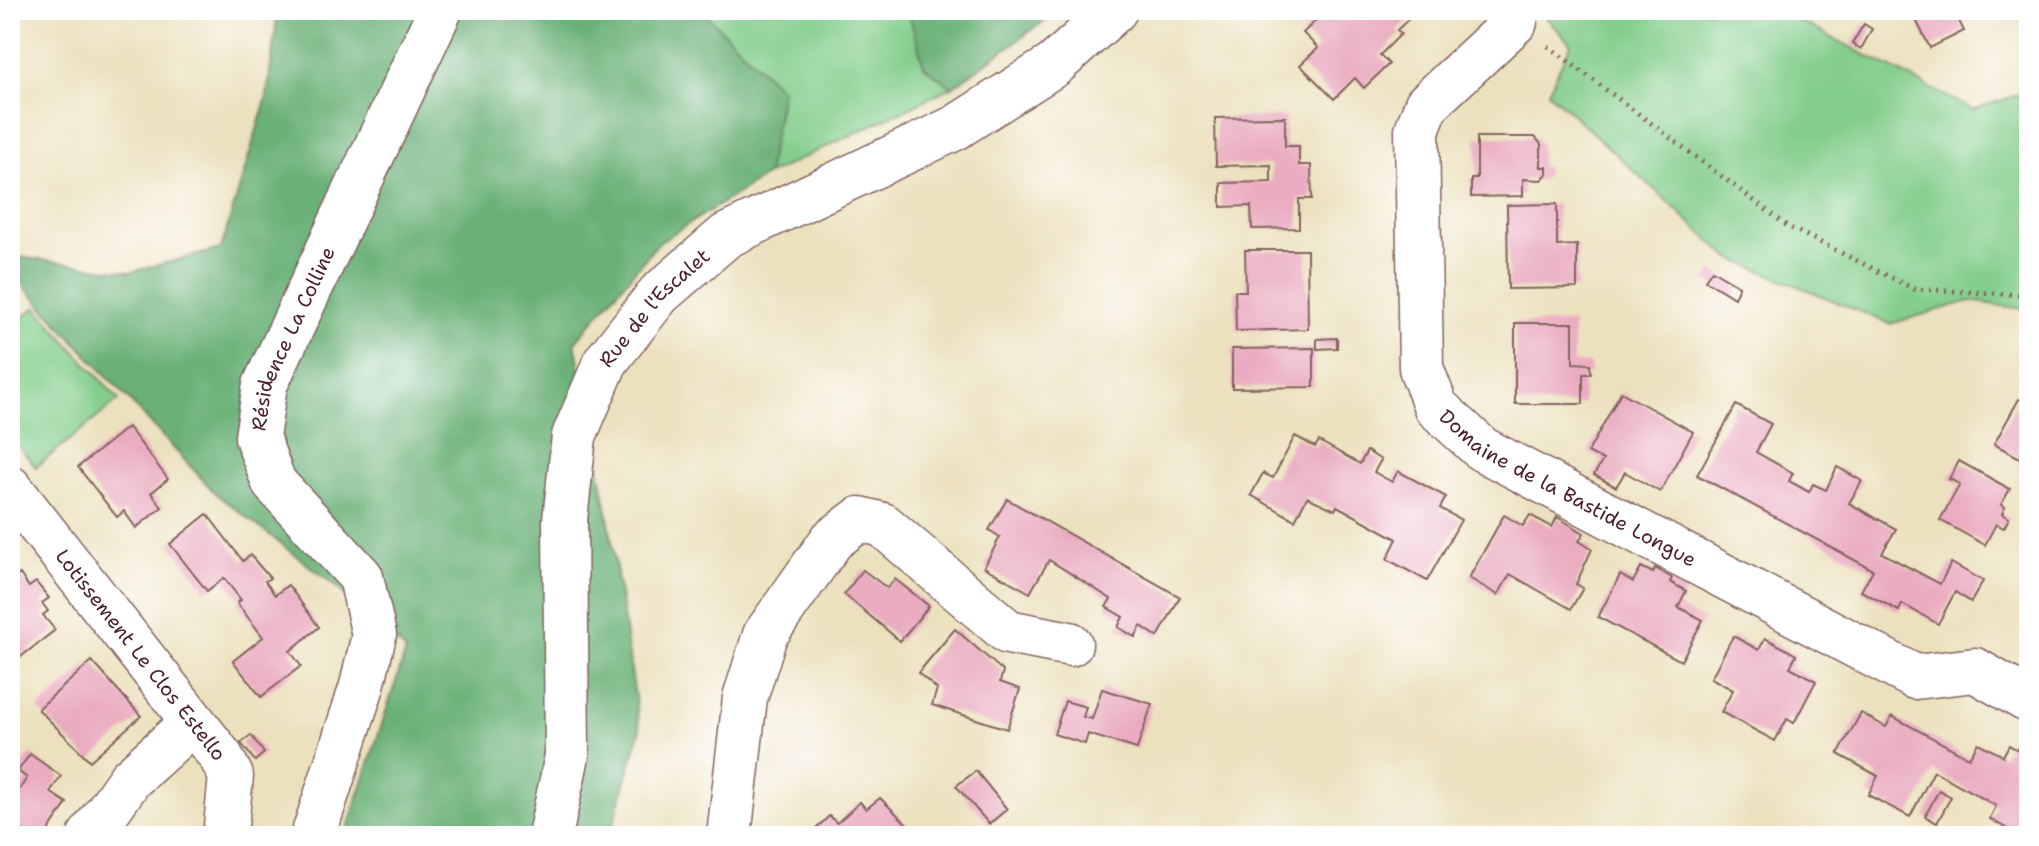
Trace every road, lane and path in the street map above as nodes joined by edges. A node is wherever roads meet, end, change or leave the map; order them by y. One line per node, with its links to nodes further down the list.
1 (440, 10): 11 (street, Résidence La Colline)
2 (1115, 10): 12 (street, Rue de l'Escalet)
3 (1510, 16): 4 (path); 7 (street, Domaine de la Bastide Longue)
4 (2029, 295)
5 (10, 488): 8 (street, Lotissement Le Clos Estello)
6 (1070, 644): 13 (street)
7 (2025, 690)
8 (193, 722): 9 (street); 10 (street, Lotissement Le Clos Estello)
9 (90, 836)
10 (225, 836)
11 (313, 836)
12 (550, 836)
13 (729, 836)

